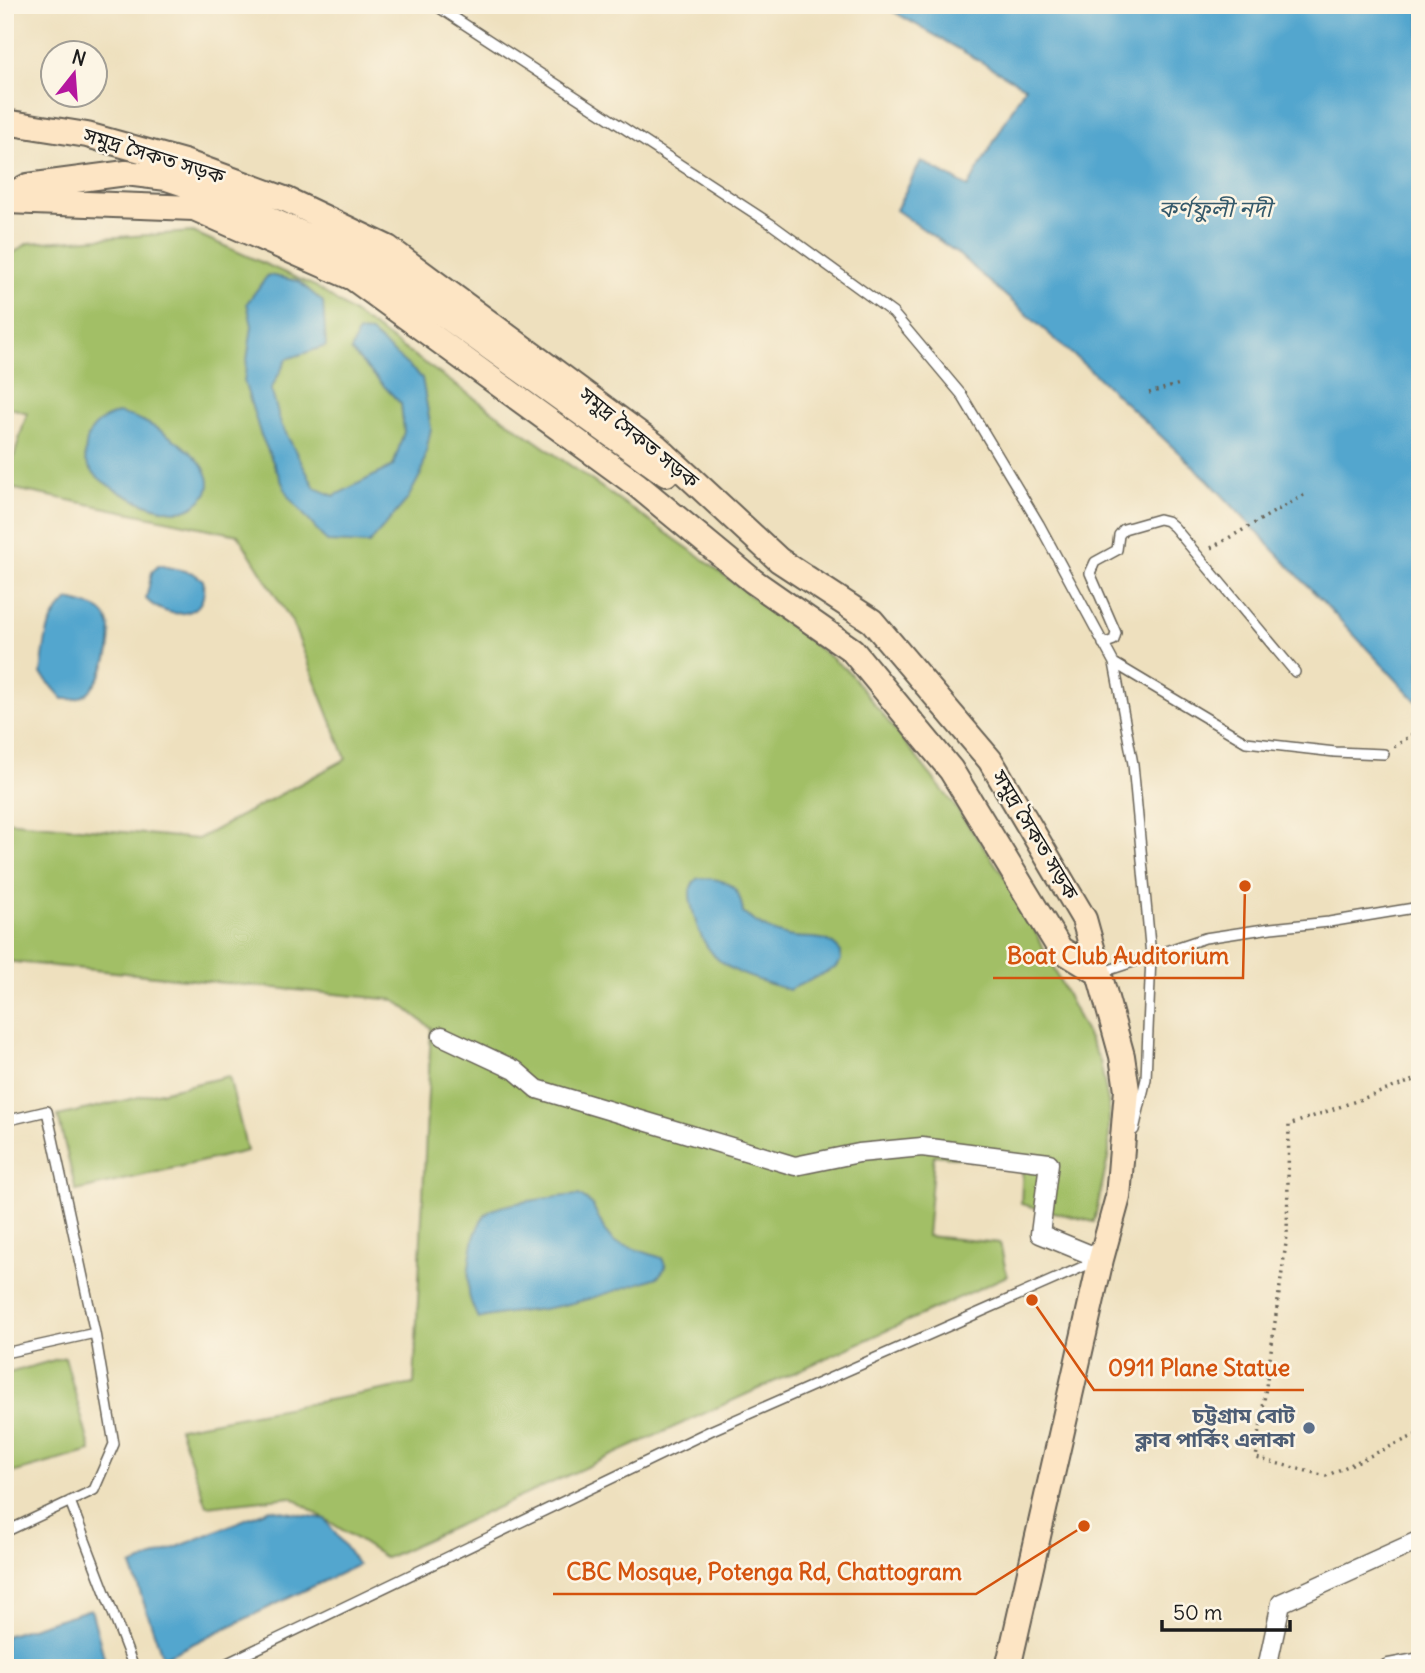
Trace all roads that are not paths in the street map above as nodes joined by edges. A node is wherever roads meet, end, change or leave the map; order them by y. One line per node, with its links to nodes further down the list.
1 (435, 5): 6 (lane)
2 (5, 122): 3 (main road, সমুদ্র সৈকত সড়ক)
3 (87, 135): 4 (main road); 12 (main road, সমুদ্র সৈকত সড়ক)
4 (167, 178): 5 (main road); 12 (main road)
5 (5, 200): 12 (main road, সমুদ্র সৈকত সড়ক)
6 (1103, 644): 7 (lane); 8 (lane)
7 (1114, 663): 9 (lane); 11 (lane)
8 (1295, 672)
9 (1384, 754)
10 (1420, 907): 11 (lane)
11 (1151, 956): 12 (lane); 15 (lane)
12 (1099, 973): 15 (main road, সমুদ্র সৈকত সড়ক)
13 (442, 1036): 16 (street)
14 (5, 1121): 17 (lane)
15 (1118, 1197): 16 (main road, সমুদ্র সৈকত সড়ক)
16 (1101, 1259): 22 (main road, সমুদ্র সৈকত সড়ক); 25 (lane)
17 (95, 1333): 18 (lane); 19 (lane)
18 (5, 1353)
19 (70, 1502): 20 (lane); 24 (lane)
20 (5, 1532)
21 (1420, 1540): 28 (street)
22 (1018, 1627): 26 (main road, সমুদ্র সৈকত সড়ক); 27 (main road, সমুদ্র সৈকত সড়ক)
23 (1420, 1661): 29 (street)
24 (134, 1668)
25 (217, 1668)
26 (1002, 1668)
27 (1008, 1668)
28 (1267, 1668)
29 (1388, 1668)

